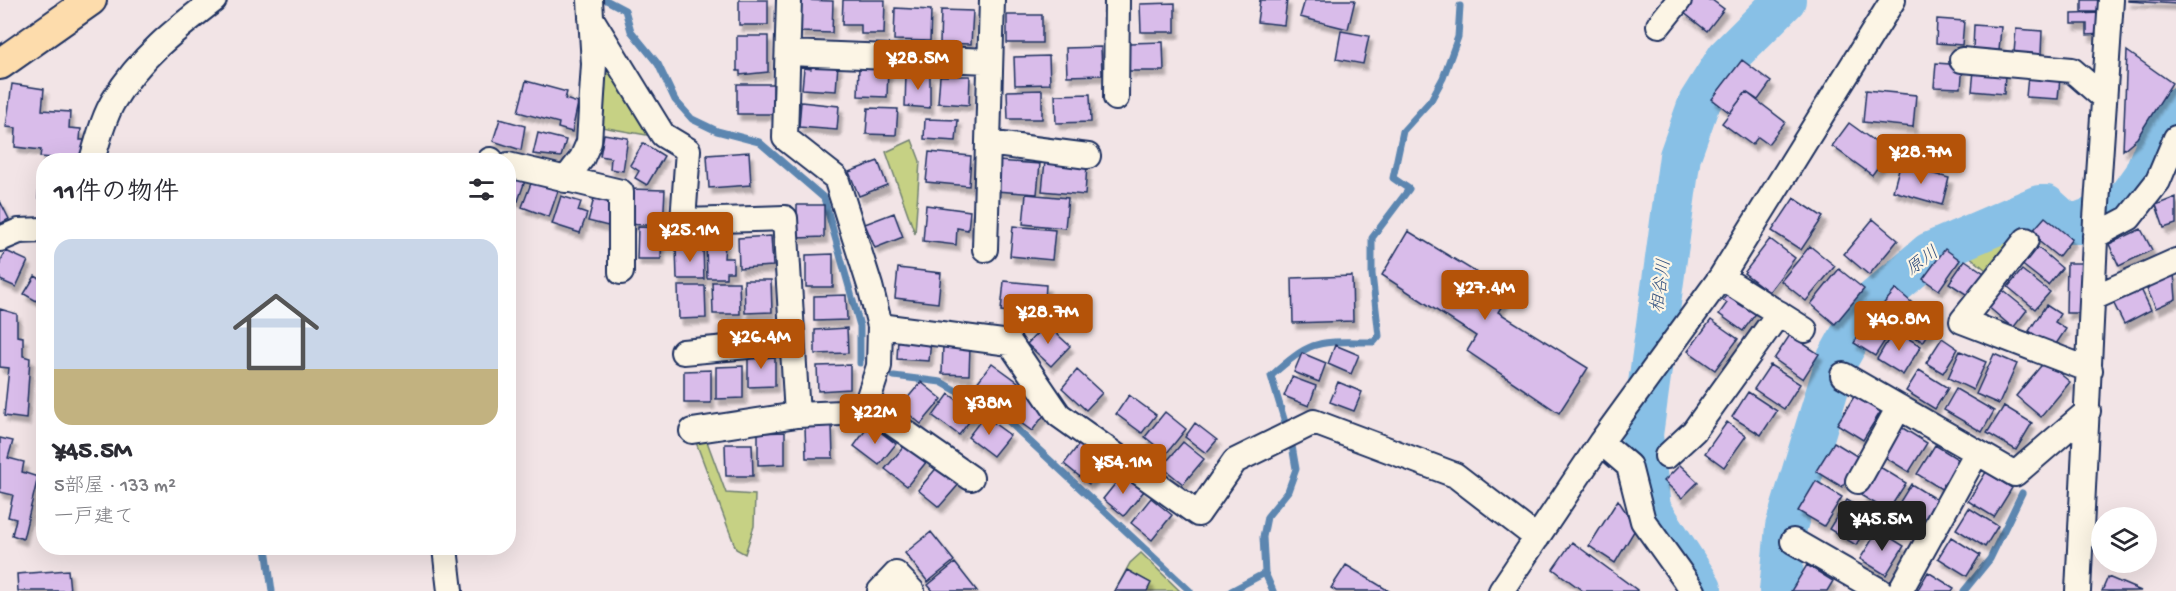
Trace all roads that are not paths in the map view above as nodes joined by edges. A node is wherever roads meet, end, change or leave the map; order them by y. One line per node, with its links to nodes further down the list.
1 (91, 0): 14 (main road)
2 (214, 0): 19 (street)
3 (789, 0): 11 (street)
4 (992, 0): 13 (street)
5 (1117, 0): 15 (street)
6 (1679, 0): 10 (street)
7 (1893, 0): 30 (street)
8 (2111, 0): 16 (street)
9 (591, 9): 22 (street); 35 (street)
10 (1659, 26)
11 (788, 53): 13 (street); 33 (street)
12 (1962, 60): 16 (street)
13 (990, 61): 18 (street)
14 (0, 64)
15 (1116, 98)
16 (2104, 98): 23 (street)
17 (2176, 138): 23 (street)
18 (988, 143): 20 (street); 27 (street)
19 (94, 153)
20 (1088, 156)
21 (516, 167): 22 (street)
22 (565, 180): 29 (street)
23 (2096, 224): 31 (street)
24 (36, 230): 25 (street)
25 (0, 239)
26 (2026, 240): 37 (street)
27 (985, 249)
28 (2176, 261): 31 (street)
29 (621, 272)
30 (1721, 277): 32 (street); 44 (street)
31 (2093, 298): 37 (street)
32 (1779, 313): 34 (street); 46 (street)
33 (880, 326): 39 (street); 49 (street)
34 (1805, 330)
35 (792, 342): 36 (street); 42 (street)
36 (683, 352)
37 (2090, 370): 41 (street)
38 (1843, 375): 40 (street)
39 (866, 405): 42 (street); 47 (street)
40 (1899, 407): 45 (street); 48 (street)
41 (2088, 411): 45 (street); 59 (street)
42 (797, 415): 43 (street)
43 (692, 431)
44 (1601, 442): 49 (street); 56 (street)
45 (1977, 452): 58 (street)
46 (1667, 456)
47 (971, 478)
48 (1858, 481)
49 (1537, 538): 55 (street)
50 (1793, 540): 57 (street)
51 (446, 555): 52 (street)
52 (450, 591)
53 (880, 591): 54 (street)
54 (912, 591)
55 (1501, 591)
56 (1693, 591)
57 (1880, 591)
58 (1900, 591)
59 (2078, 591)

